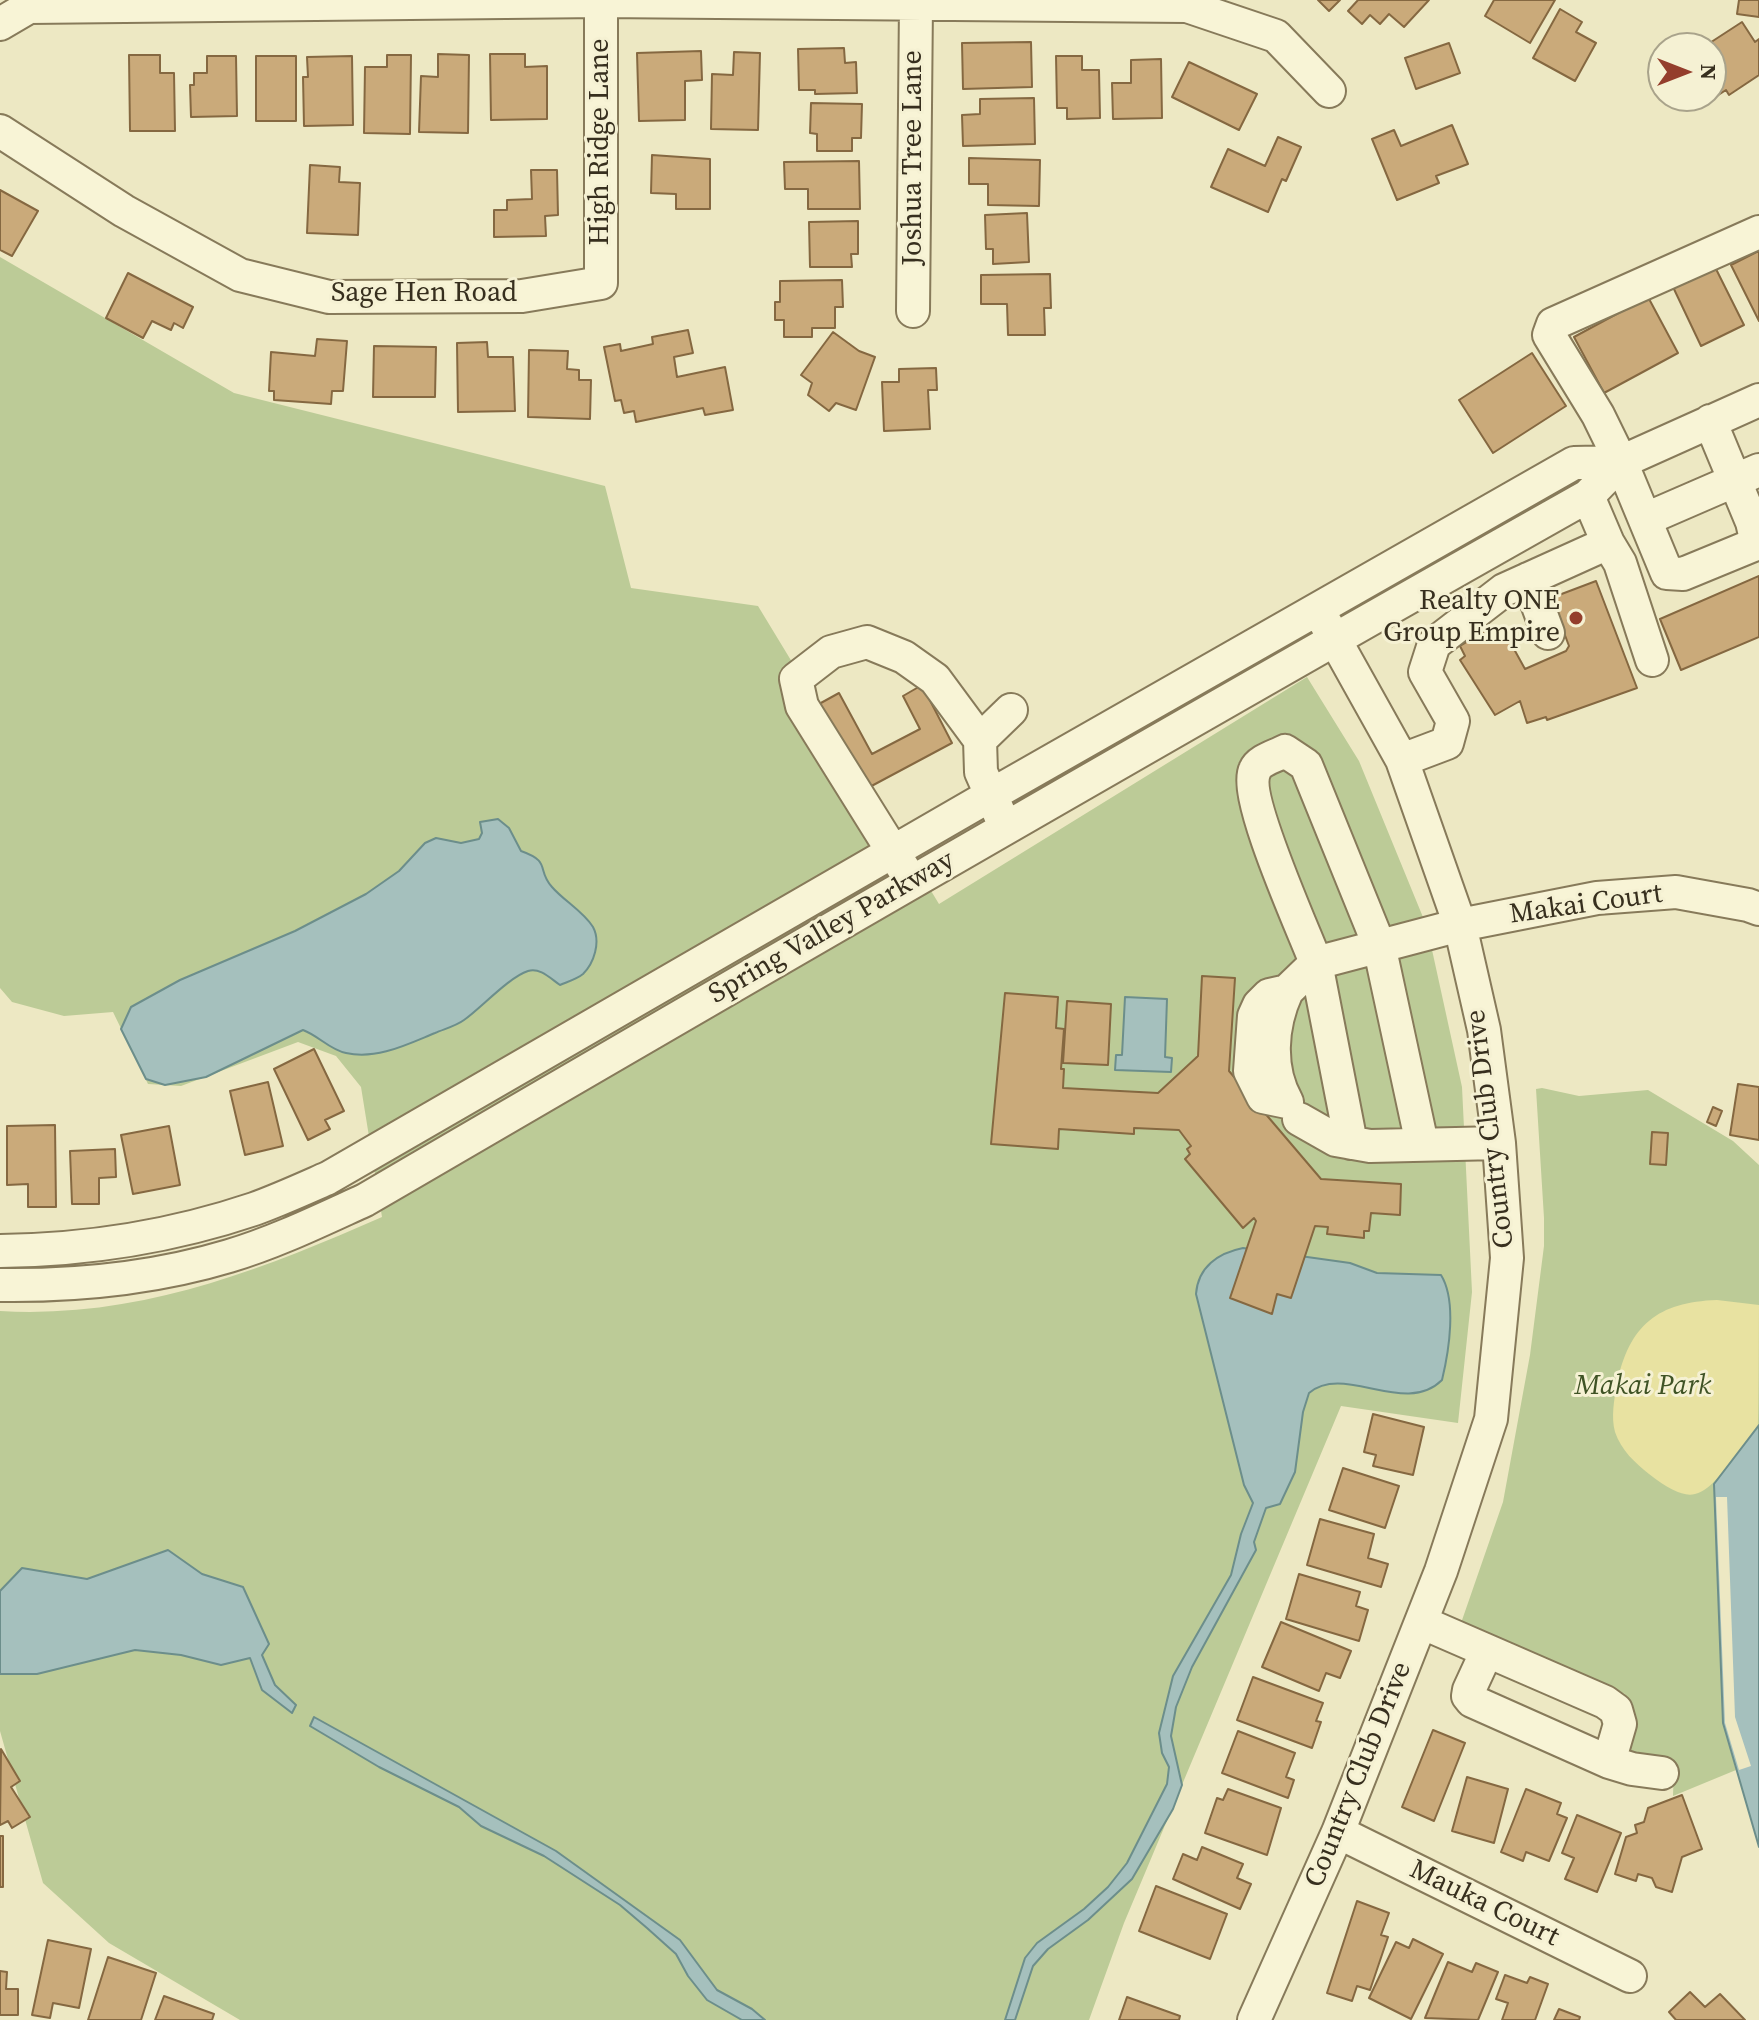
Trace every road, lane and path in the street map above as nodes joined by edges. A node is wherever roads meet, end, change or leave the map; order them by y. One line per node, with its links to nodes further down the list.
1 (601, 0): 2 (street); 3 (street); 7 (street, High Ridge Lane)
2 (916, 4): 4 (street); 8 (street, Joshua Tree Lane)
3 (0, 24)
4 (1329, 91)
5 (0, 131): 7 (street, Sage Hen Road)
6 (1759, 232): 11 (street)
7 (601, 283)
8 (913, 311)
9 (1759, 400): 10 (street, Spring Valley Parkway)
10 (1710, 421): 11 (street, Spring Valley Parkway); 12 (street)
11 (1621, 462): 13 (street, Spring Valley Parkway); 14 (street); 17 (street, Spring Valley Parkway)
12 (1747, 475): 14 (street); 14 (street)
13 (1588, 496): 15 (street); 19 (street, Spring Valley Parkway)
14 (1646, 519)
15 (1608, 543): 16 (street); 20 (street)
16 (1528, 579): 18 (street); 23 (street)
17 (1317, 608): 19 (street, Country Club Drive); 24 (street, Spring Valley Parkway)
18 (1548, 633)
19 (1334, 639): 23 (street, Country Club Drive); 25 (street, Spring Valley Parkway)
20 (1652, 660)
21 (1011, 710): 22 (street)
22 (980, 740): 24 (street); 26 (street)
23 (1402, 760): 29 (street, Country Club Drive)
24 (991, 795): 25 (street); 26 (street, Spring Valley Parkway)
25 (1006, 829): 27 (street, Spring Valley Parkway)
26 (893, 853): 27 (street); 37 (street, Spring Valley Parkway)
27 (911, 881): 38 (street, Spring Valley Parkway)
28 (1759, 909): 29 (street, Makai Court)
29 (1460, 925): 30 (street, Makai Court); 35 (street, Country Club Drive)
30 (1379, 945): 31 (street, Makai Court); 31 (street); 36 (street)
31 (1316, 963): 32 (street); 34 (street)
32 (1287, 991)
33 (1299, 1119): 34 (street)
34 (1351, 1143): 36 (street)
35 (1499, 1143): 36 (street); 39 (street, Country Club Drive)
36 (1422, 1144)
37 (0, 1251)
38 (0, 1285)
39 (1421, 1622): 40 (street); 43 (street, Country Club Drive)
40 (1487, 1651): 41 (street); 41 (street)
41 (1609, 1762): 42 (street)
42 (1662, 1773)
43 (1338, 1832): 44 (street, Mauka Court); 45 (street, Country Club Drive)
44 (1630, 1976)
45 (1254, 2020)

